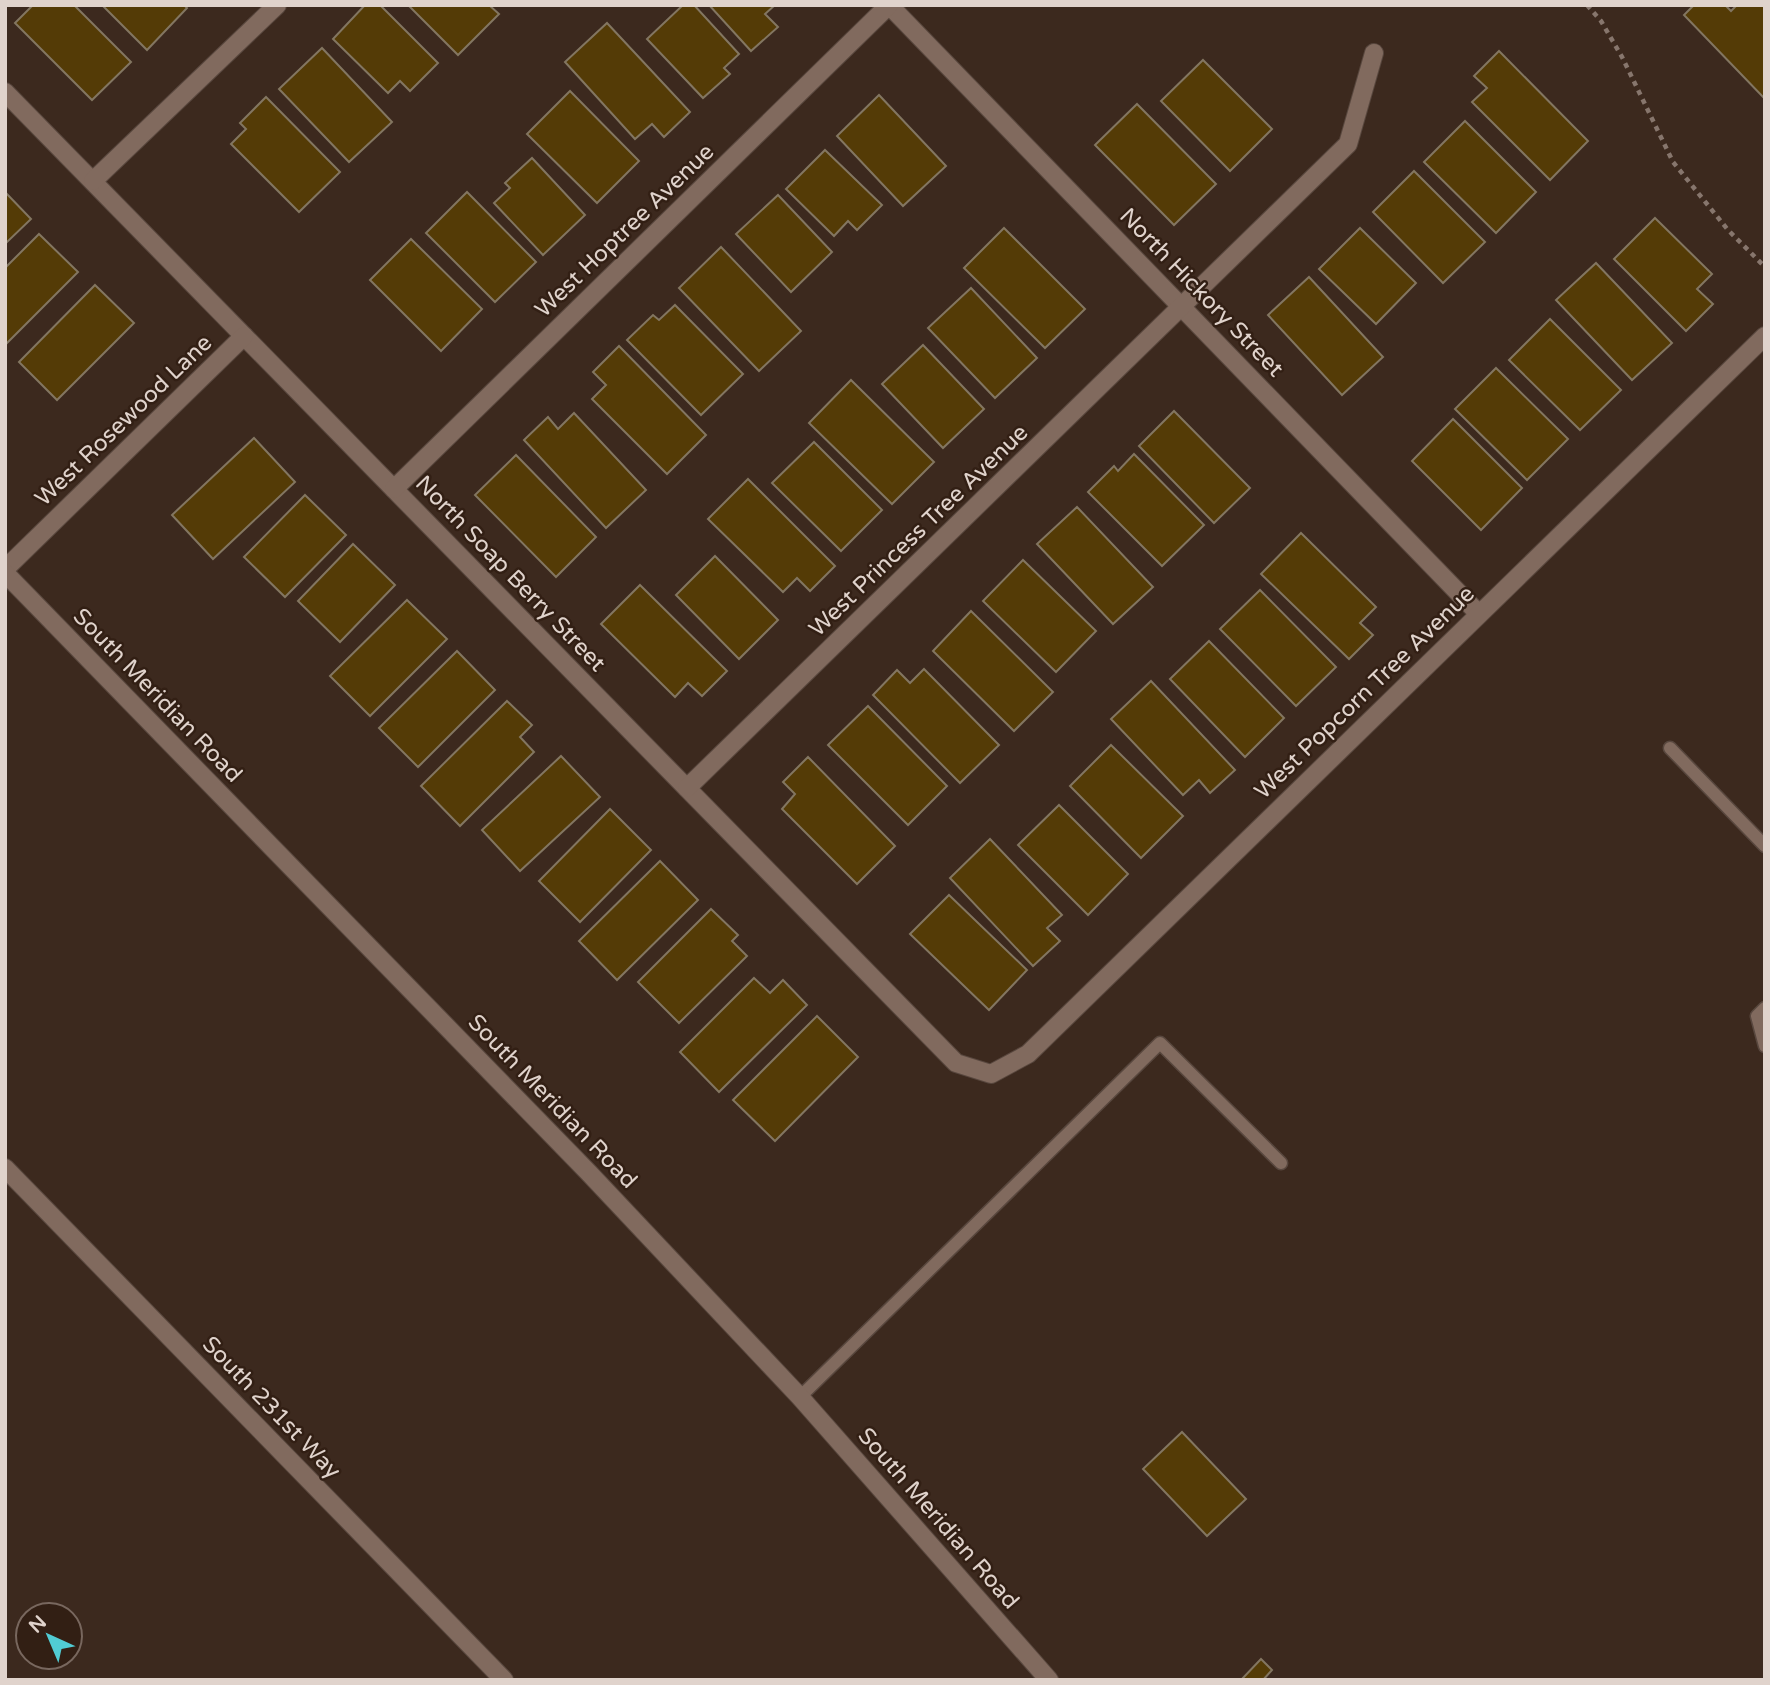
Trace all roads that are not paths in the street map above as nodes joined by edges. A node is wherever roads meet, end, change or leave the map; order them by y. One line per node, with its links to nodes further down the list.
1 (277, 5): 5 (street)
2 (889, 5): 6 (street, North Hickory Street); 9 (street, West Hoptree Avenue)
3 (1374, 53): 6 (street, West Princess Tree Avenue)
4 (5, 92): 5 (street, North Soap Berry Street)
5 (93, 181): 7 (street, North Soap Berry Street)
6 (1182, 307): 11 (street, North Hickory Street); 13 (street, West Princess Tree Avenue)
7 (244, 336): 9 (street, North Soap Berry Street); 10 (street, West Rosewood Lane)
8 (1765, 336): 11 (street, West Popcorn Tree Avenue)
9 (394, 489): 13 (street, North Soap Berry Street)
10 (5, 571): 20 (street, South Meridian Road)
11 (1479, 614): 17 (street, West Popcorn Tree Avenue)
12 (1670, 748): 14 (lane)
13 (687, 788): 17 (street, North Soap Berry Street)
14 (1765, 846)
15 (1765, 1008): 16 (lane)
16 (1765, 1046)
17 (991, 1074)
18 (1281, 1163): 20 (lane)
19 (5, 1168): 21 (street, South 231st Way)
20 (800, 1397): 22 (street, South Meridian Road)
21 (504, 1680)
22 (1049, 1680)

